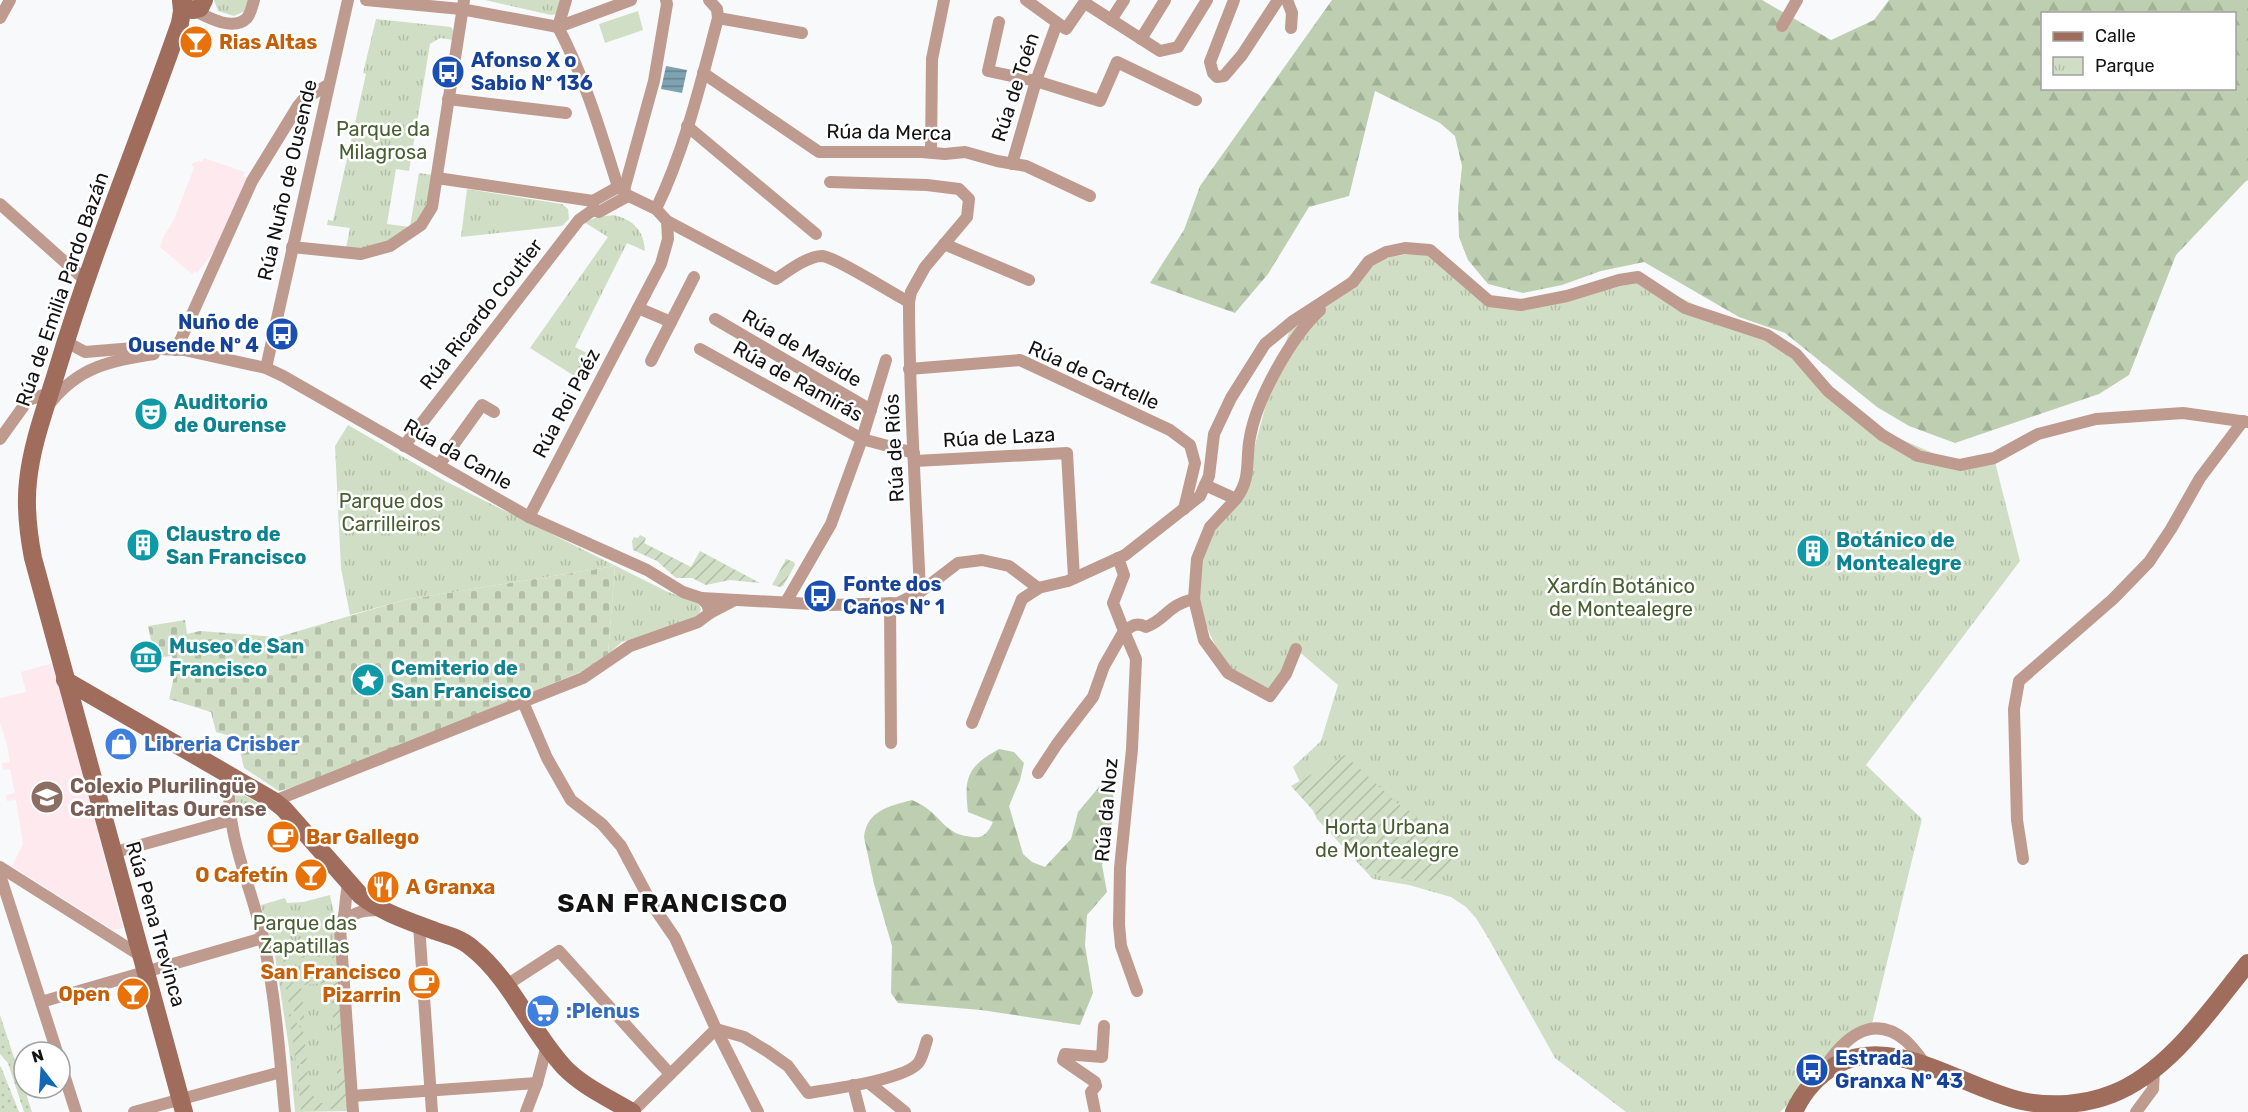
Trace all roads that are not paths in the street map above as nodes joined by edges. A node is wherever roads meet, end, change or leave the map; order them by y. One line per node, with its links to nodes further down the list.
1 (10, 0): 21 (street)
2 (254, 0): 20 (street)
3 (348, 0): 33 (street, Rúa Nuño de Ousende)
4 (366, 0): 19 (street)
5 (566, 0): 27 (street)
6 (631, 0): 27 (street)
7 (666, 0): 42 (street)
8 (709, 0): 22 (street)
9 (944, 0): 38 (street)
10 (1026, 0): 25 (street)
11 (1124, 0): 23 (street)
12 (1165, 0): 30 (street)
13 (1207, 0): 30 (street)
14 (1234, 0): 15 (street)
15 (1278, 0)
16 (1287, 0): 28 (street)
17 (1797, 0): 26 (street)
18 (1085, 1): 23 (street); 25 (street)
19 (463, 5): 27 (street); 34 (street)
20 (190, 6): 52 (main road, Rúa de Emilia Pardo Bazán)
21 (0, 18)
22 (718, 18): 29 (street); 31 (street)
23 (1111, 20): 30 (street)
24 (999, 22): 32 (street)
25 (1057, 22): 32 (street, Rúa de Toén)
26 (1782, 26)
27 (558, 27): 42 (street)
28 (1291, 27)
29 (802, 33)
30 (1141, 39)
31 (703, 73): 37 (street); 38 (street, Rúa da Merca)
32 (1036, 81): 35 (street); 39 (street, Rúa de Toén)
33 (328, 85): 50 (street, Rúa Nuño de Ousende); 61 (street)
34 (448, 99): 36 (street); 40 (street)
35 (1196, 100)
36 (566, 113)
37 (687, 126): 46 (street); 48 (street)
38 (931, 152): 39 (street, Rúa da Merca)
39 (1012, 164): 43 (street, Rúa da Merca)
40 (437, 178): 45 (street); 50 (street)
41 (830, 182): 49 (street, Rúa de Riós)
42 (623, 191): 45 (street, Rúa Ricardo Coutier); 46 (street)
43 (1090, 196)
44 (0, 204): 52 (street)
45 (593, 206): 74 (street, Rúa Ricardo Coutier)
46 (656, 209): 47 (street)
47 (667, 221): 55 (street); 56 (street, Rúa Roi Paéz)
48 (816, 234)
49 (944, 244): 53 (street); 55 (street, Rúa de Riós)
50 (292, 247): 65 (street, Rúa Nuño de Ousende)
51 (694, 277): 58 (street)
52 (85, 280): 59 (main road, Rúa de Emilia Pardo Bazán)
53 (1029, 280)
54 (1336, 294): 71 (street); 77 (street); 78 (street)
55 (909, 303): 66 (street, Rúa de Riós)
56 (638, 308): 58 (street); 80 (street, Rúa Roi Paéz)
57 (715, 320): 69 (street, Rúa de Maside)
58 (671, 322): 63 (street)
59 (67, 338): 61 (street, Rúa da Canle); 64 (main road, Rúa de Emilia Pardo Bazán)
60 (700, 349): 73 (street, Rúa de Ramirás)
61 (176, 350): 65 (street, Rúa da Canle); 67 (street, Rúa da Canle)
62 (886, 360): 69 (street, Rúa de Maside)
63 (651, 361)
64 (58, 368): 67 (street); 68 (main road, Rúa de Emilia Pardo Bazán)
65 (266, 368): 74 (street, Rúa da Canle)
66 (909, 369): 75 (street, Rúa de Riós); 79 (street, Rúa de Cartelle)
67 (76, 378): 68 (street, Rúa da Canle)
68 (47, 401): 72 (street); 93 (main road, Rúa de Emilia Pardo Bazán)
69 (871, 410): 73 (street, Rúa de Maside)
70 (494, 412): 76 (street)
71 (2245, 421): 102 (street)
72 (0, 439)
73 (862, 439): 75 (street, Rúa de Ramirás); 88 (street, Rúa de Maside)
74 (404, 446): 76 (street, Rúa da Canle)
75 (915, 457): 82 (street, Rúa de Laza); 84 (street, Rúa de Riós)
76 (439, 465): 80 (street, Rúa da Canle)
77 (1205, 486): 78 (street); 79 (street)
78 (1236, 499): 87 (street)
79 (1184, 509): 81 (street)
80 (529, 517): 85 (street, Rúa da Canle)
81 (1118, 558): 82 (street); 91 (street, Rúa da Noz)
82 (1074, 578): 83 (street)
83 (1039, 588): 84 (street, Rúa da Canle); 95 (street)
84 (920, 592): 89 (street, Rúa da Canle)
85 (701, 598): 86 (street, Rúa da Canle); 90 (street)
86 (736, 600): 88 (street, Rúa da Canle); 90 (street)
87 (1194, 600): 91 (street); 92 (street)
88 (786, 602): 89 (street, Rúa da Canle)
89 (890, 603): 96 (street)
90 (710, 613): 94 (street)
91 (1124, 631): 97 (street); 113 (street, Rúa da Noz)
92 (1296, 649)
93 (65, 680): 98 (main road); 101 (main road, Rúa Pena Trevinca)
94 (523, 702): 99 (street); 116 (street)
95 (972, 723)
96 (891, 743)
97 (1038, 773)
98 (230, 775): 99 (main road); 100 (street)
99 (274, 801): 105 (main road)
100 (231, 820): 101 (street); 109 (street)
101 (112, 853): 111 (main road, Rúa Pena Trevinca)
102 (2023, 859)
103 (0, 867): 111 (street)
104 (0, 875): 114 (street)
105 (349, 882): 106 (main road); 107 (street)
106 (382, 910): 107 (street); 108 (main road)
107 (342, 925): 129 (street)
108 (419, 925): 112 (main road); 128 (street)
109 (263, 938): 111 (street); 122 (street)
110 (2248, 963): 121 (main road)
111 (143, 964): 114 (street); 130 (main road, Rúa Pena Trevinca)
112 (505, 986): 119 (main road); 123 (street)
113 (1137, 992)
114 (41, 1002): 117 (street)
115 (1104, 1026): 141 (street)
116 (716, 1029): 123 (street); 127 (street); 138 (street)
117 (53, 1040)
118 (927, 1040): 126 (street)
119 (547, 1045): 125 (street); 137 (main road)
120 (1927, 1066): 124 (main road); 124 (street); 131 (main road)
121 (2154, 1070): 131 (main road); 143 (street)
122 (281, 1072): 130 (street); 133 (street)
123 (670, 1074): 137 (street)
124 (1817, 1078): 142 (main road)
125 (537, 1083): 128 (street); 136 (street)
126 (869, 1083): 127 (street); 140 (street)
127 (853, 1086): 139 (street)
128 (430, 1091): 129 (street); 135 (street)
129 (352, 1096): 134 (street)
130 (182, 1106): 132 (street)
131 (2081, 1107)
132 (134, 1112)
133 (285, 1112)
134 (354, 1112)
135 (432, 1112)
136 (526, 1112)
137 (632, 1112)
138 (758, 1112)
139 (860, 1112)
140 (905, 1112)
141 (1095, 1112)
142 (1794, 1112)
143 (2136, 1112)

